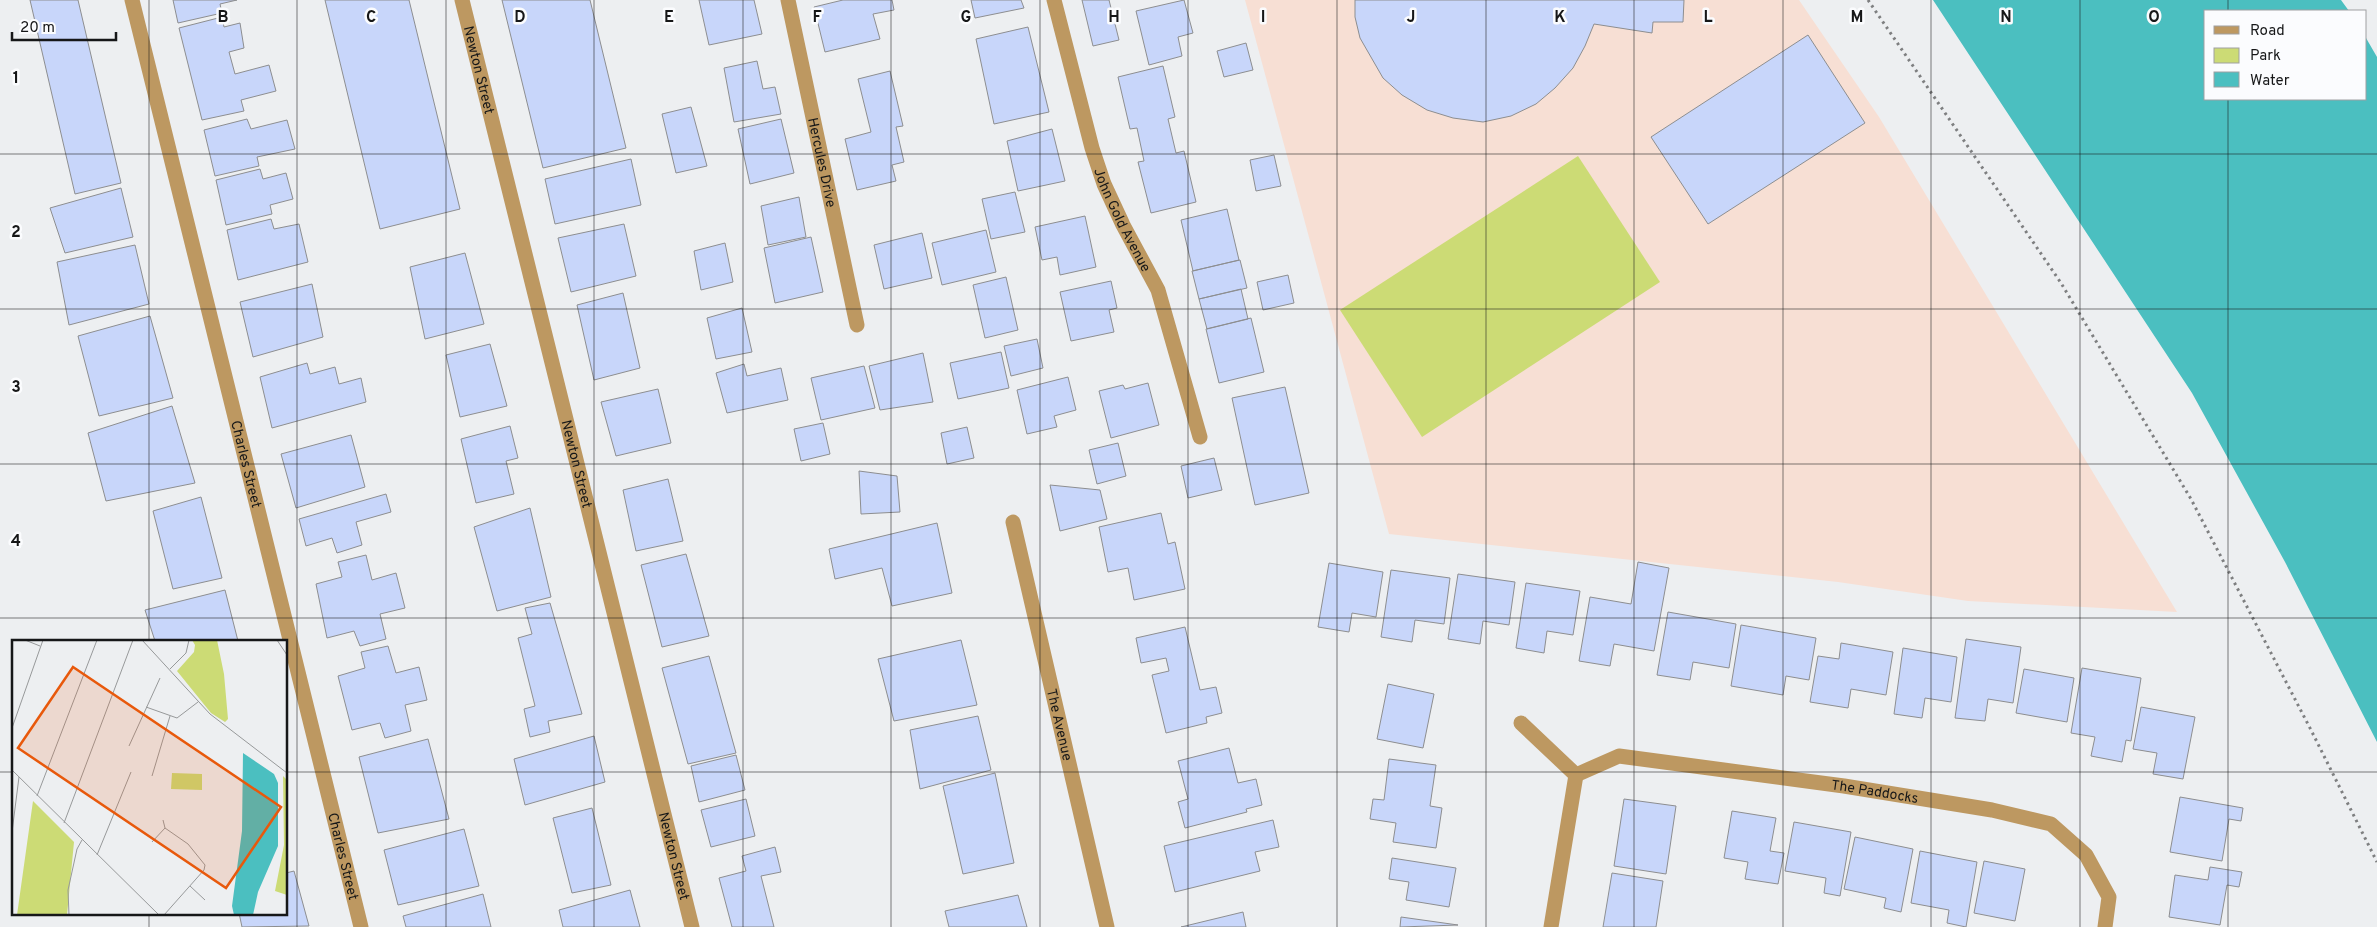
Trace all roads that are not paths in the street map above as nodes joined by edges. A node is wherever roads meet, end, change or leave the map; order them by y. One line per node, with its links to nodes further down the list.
1 (132, 0): 10 (street, Charles Street)
2 (462, 0): 11 (street, Newton Street)
3 (788, 0): 5 (street, Hercules Drive)
4 (1054, 0): 6 (street, John Gold Avenue)
5 (857, 326)
6 (1200, 437)
7 (1013, 522): 12 (street, The Avenue)
8 (1521, 723): 9 (street)
9 (1576, 774): 13 (street); 14 (street, The Paddocks)
10 (361, 927)
11 (692, 927)
12 (1107, 927)
13 (1551, 927)
14 (2105, 927)

